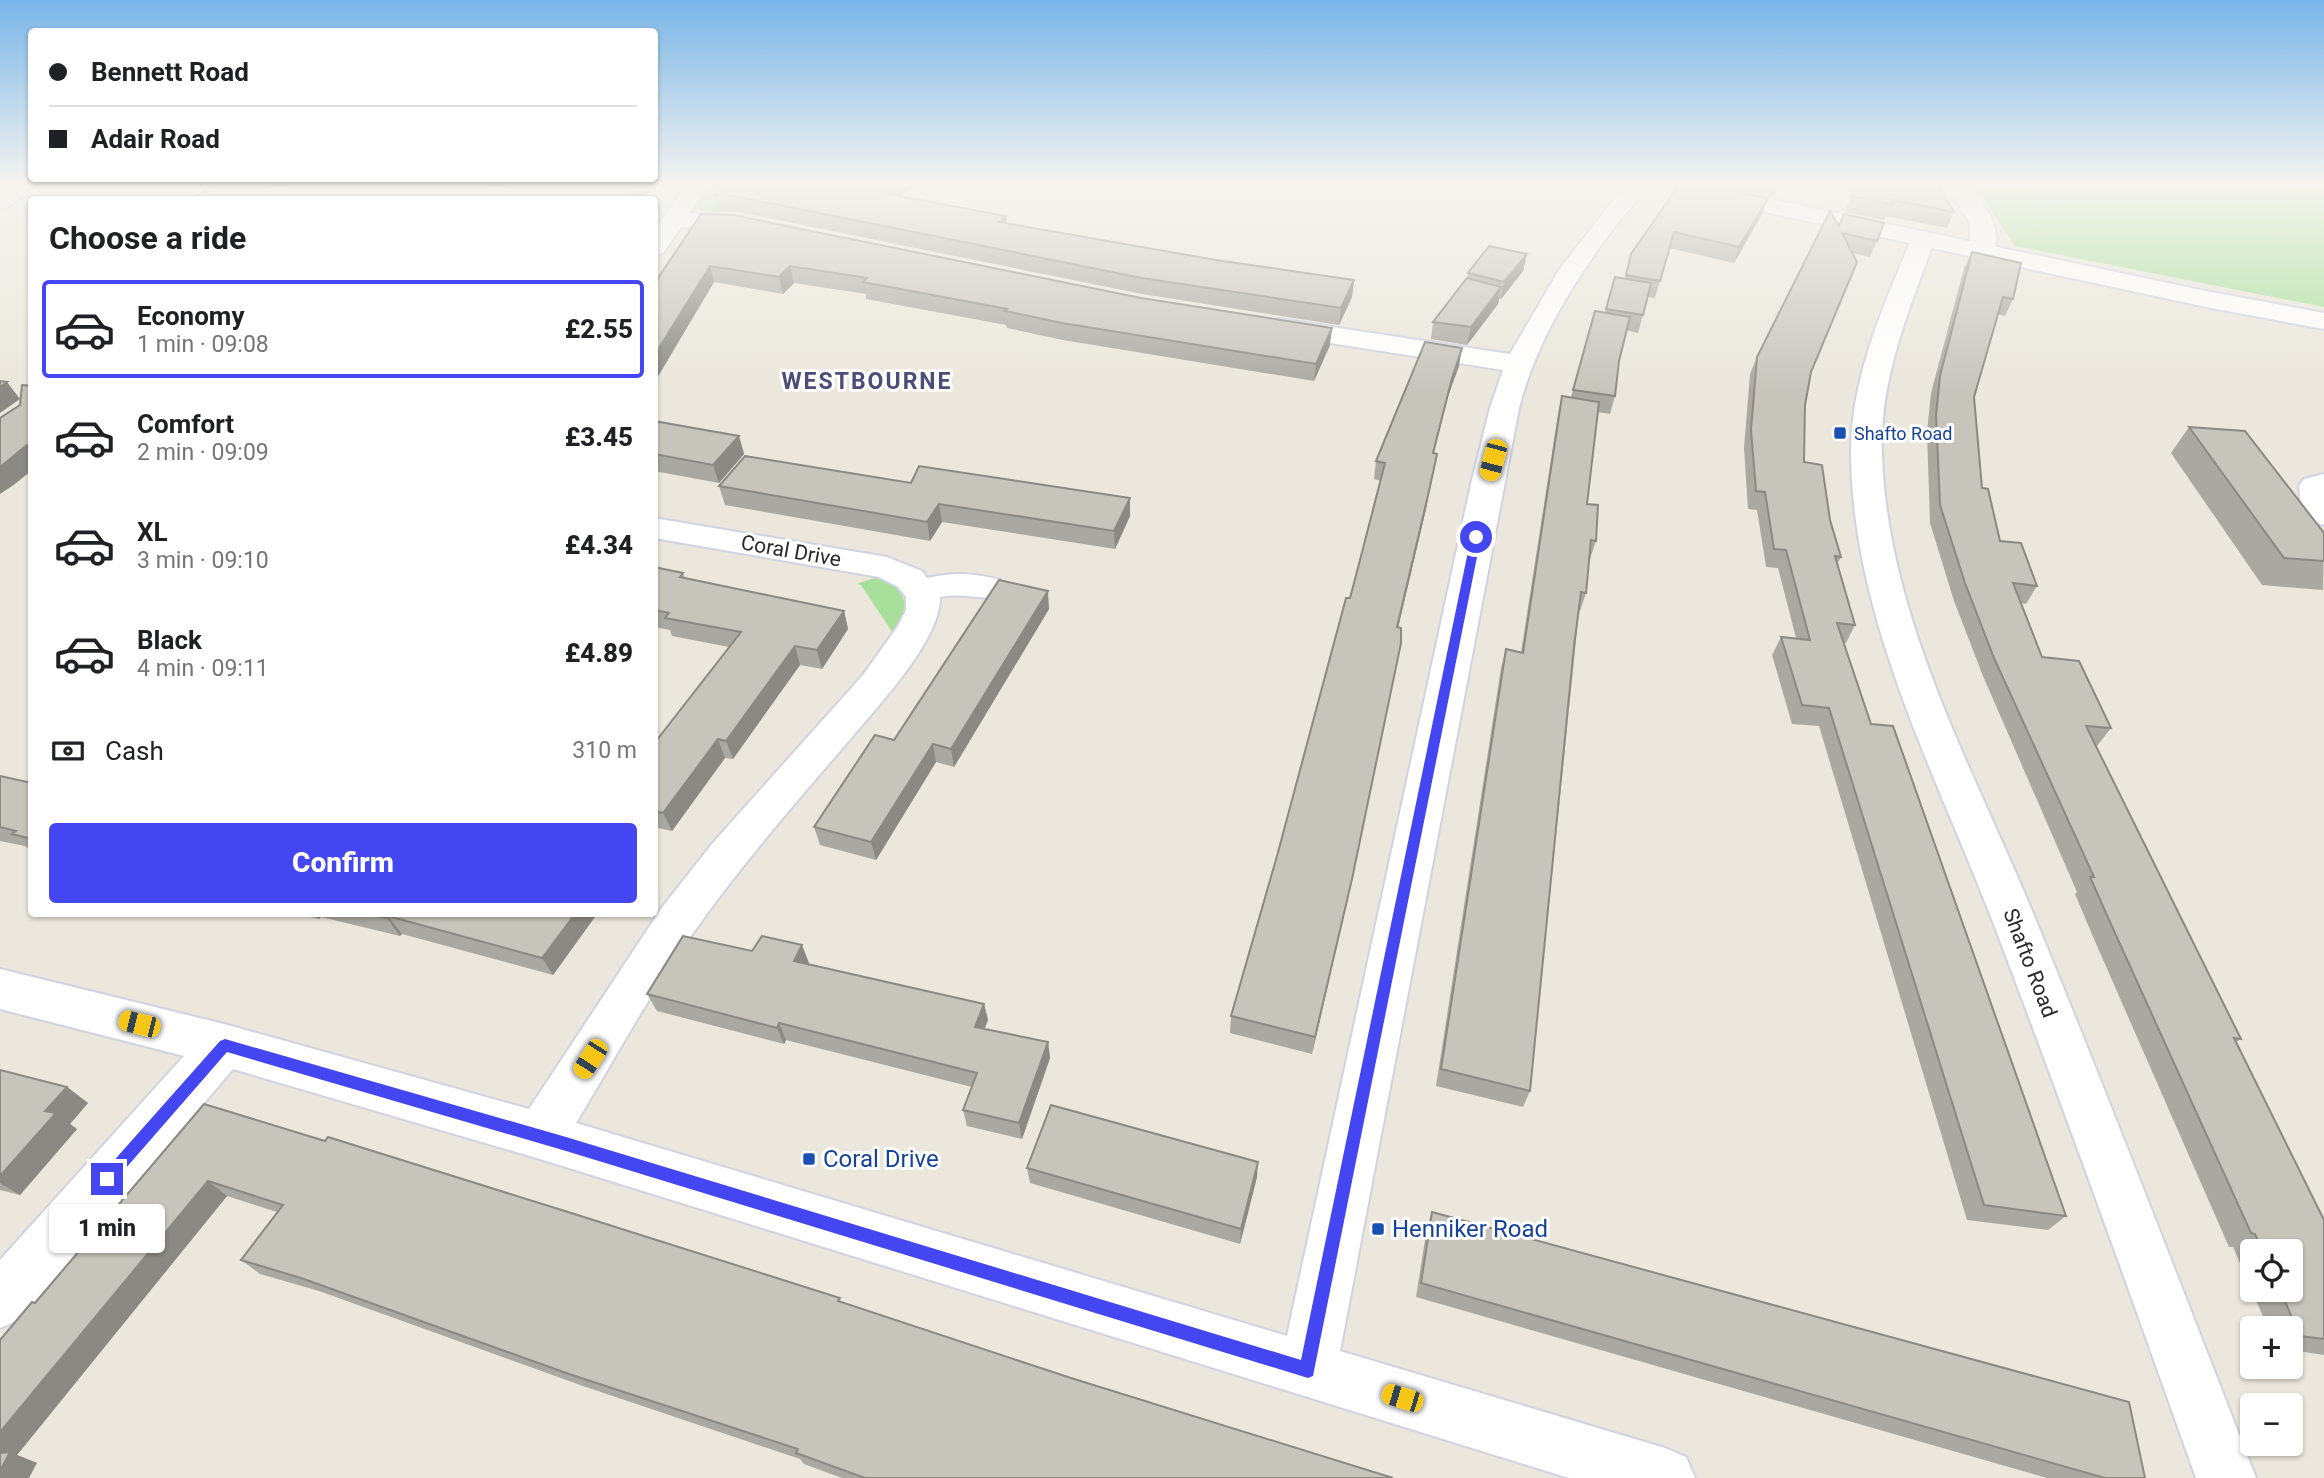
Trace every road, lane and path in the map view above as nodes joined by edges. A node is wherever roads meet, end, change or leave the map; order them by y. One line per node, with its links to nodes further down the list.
1 (1586, 254): 6 (street)
2 (1918, 254): 18 (street, Shafto Road)
3 (1997, 254): 4 (street)
4 (2324, 321)
5 (1260, 324): 6 (street)
6 (1519, 364): 16 (street)
7 (2324, 483): 8 (street)
8 (2324, 515)
9 (658, 529): 11 (street, Coral Drive)
10 (988, 588): 11 (street)
11 (920, 591): 14 (street)
12 (0, 989): 13 (street)
13 (225, 1045): 14 (street); 15 (street)
14 (540, 1136): 16 (street)
15 (0, 1301)
16 (1308, 1370): 17 (street)
17 (1665, 1478)
18 (2226, 1478)

